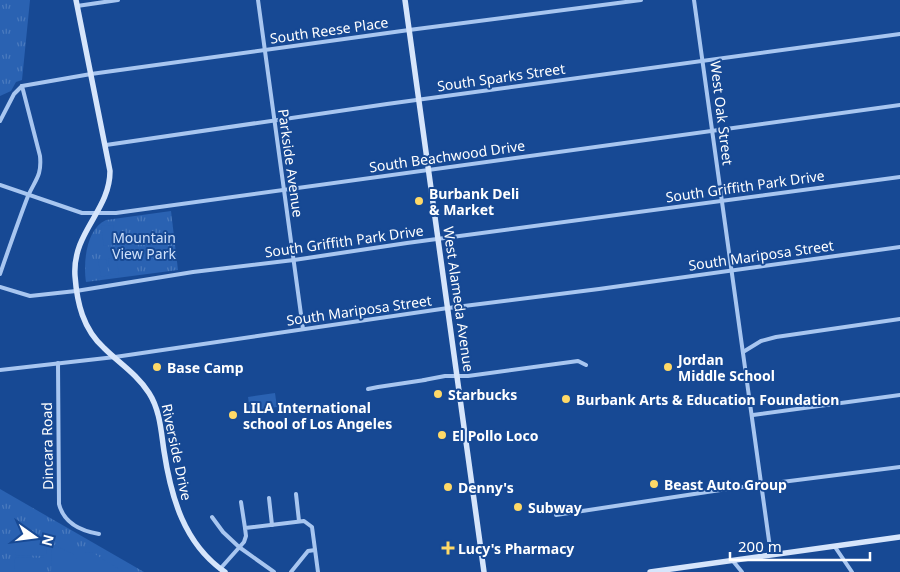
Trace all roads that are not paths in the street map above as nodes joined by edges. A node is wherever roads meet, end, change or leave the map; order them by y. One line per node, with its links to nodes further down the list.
1 (118, 0): 6 (street)
2 (258, 0): 9 (street, Parkside Avenue)
3 (405, 0): 7 (main road, West Alameda Avenue)
4 (641, 0): 7 (street, South Reese Place)
5 (694, 0): 10 (street, West Oak Street)
6 (76, 3): 11 (main road, Riverside Drive)
7 (409, 30): 9 (street, South Reese Place); 13 (main road, West Alameda Avenue)
8 (900, 34): 10 (street, South Sparks Street)
9 (265, 50): 11 (street, South Reese Place); 15 (street, Parkside Avenue)
10 (704, 61): 13 (street, South Sparks Street); 17 (street, West Oak Street)
11 (91, 74): 12 (street, South Reese Place); 18 (main road, Riverside Drive)
12 (22, 86): 16 (street); 23 (street)
13 (419, 100): 15 (street, South Sparks Street); 19 (main road, West Alameda Avenue)
14 (900, 105): 17 (street, South Beachwood Drive)
15 (274, 120): 18 (street, South Sparks Street); 22 (street, Parkside Avenue)
16 (0, 121)
17 (713, 131): 19 (street, South Beachwood Drive); 24 (street, West Oak Street)
18 (106, 145): 25 (main road, Riverside Drive)
19 (428, 170): 22 (street, South Beachwood Drive); 26 (main road, West Alameda Avenue)
20 (900, 177): 24 (street, South Griffith Park Drive)
21 (0, 185): 23 (street, South Beachwood Drive)
22 (284, 190): 25 (street, South Beachwood Drive); 28 (street, Parkside Avenue)
23 (29, 195): 25 (street, South Beachwood Drive); 30 (street)
24 (722, 201): 26 (street, South Griffith Park Drive); 29 (street, West Oak Street)
25 (97, 213): 32 (main road, Riverside Drive)
26 (438, 239): 28 (street, South Griffith Park Drive); 33 (main road, West Alameda Avenue)
27 (900, 247): 29 (street, South Mariposa Street)
28 (294, 260): 32 (street, South Griffith Park Drive); 35 (street, Parkside Avenue)
29 (732, 271): 33 (street, South Mariposa Street); 36 (street, West Oak Street)
30 (0, 274)
31 (0, 287): 32 (street, South Griffith Park Drive)
32 (76, 291): 37 (main road, Riverside Drive)
33 (448, 308): 35 (street, South Mariposa Street); 41 (main road, West Alameda Avenue)
34 (900, 319): 36 (street)
35 (303, 329): 37 (street, South Mariposa Street)
36 (743, 352): 44 (street, West Oak Street)
37 (114, 357): 38 (street, South Mariposa Street); 62 (main road, Riverside Drive)
38 (58, 363): 40 (street, South Mariposa Street); 55 (street, Dincara Road)
39 (586, 365): 41 (street)
40 (0, 370)
41 (457, 376): 42 (street); 66 (main road, West Alameda Avenue)
42 (368, 389)
43 (900, 395): 44 (street)
44 (753, 415): 46 (street, West Oak Street)
45 (900, 467): 46 (street)
46 (762, 485): 50 (street); 60 (street, West Oak Street)
47 (296, 494): 52 (street)
48 (269, 498): 53 (street)
49 (241, 502): 54 (street)
50 (556, 515)
51 (212, 517): 57 (street)
52 (300, 521): 53 (street); 59 (street)
53 (272, 525): 54 (street)
54 (245, 528): 57 (street)
55 (99, 534)
56 (900, 537): 58 (main road)
57 (239, 547): 62 (street); 63 (street)
58 (835, 547): 60 (main road); 69 (street)
59 (315, 550): 64 (street); 65 (street)
60 (771, 555): 61 (main road)
61 (733, 561): 67 (main road); 68 (street)
62 (223, 570)
63 (274, 572)
64 (291, 572)
65 (318, 572)
66 (484, 572)
67 (650, 572)
68 (742, 572)
69 (852, 572)

